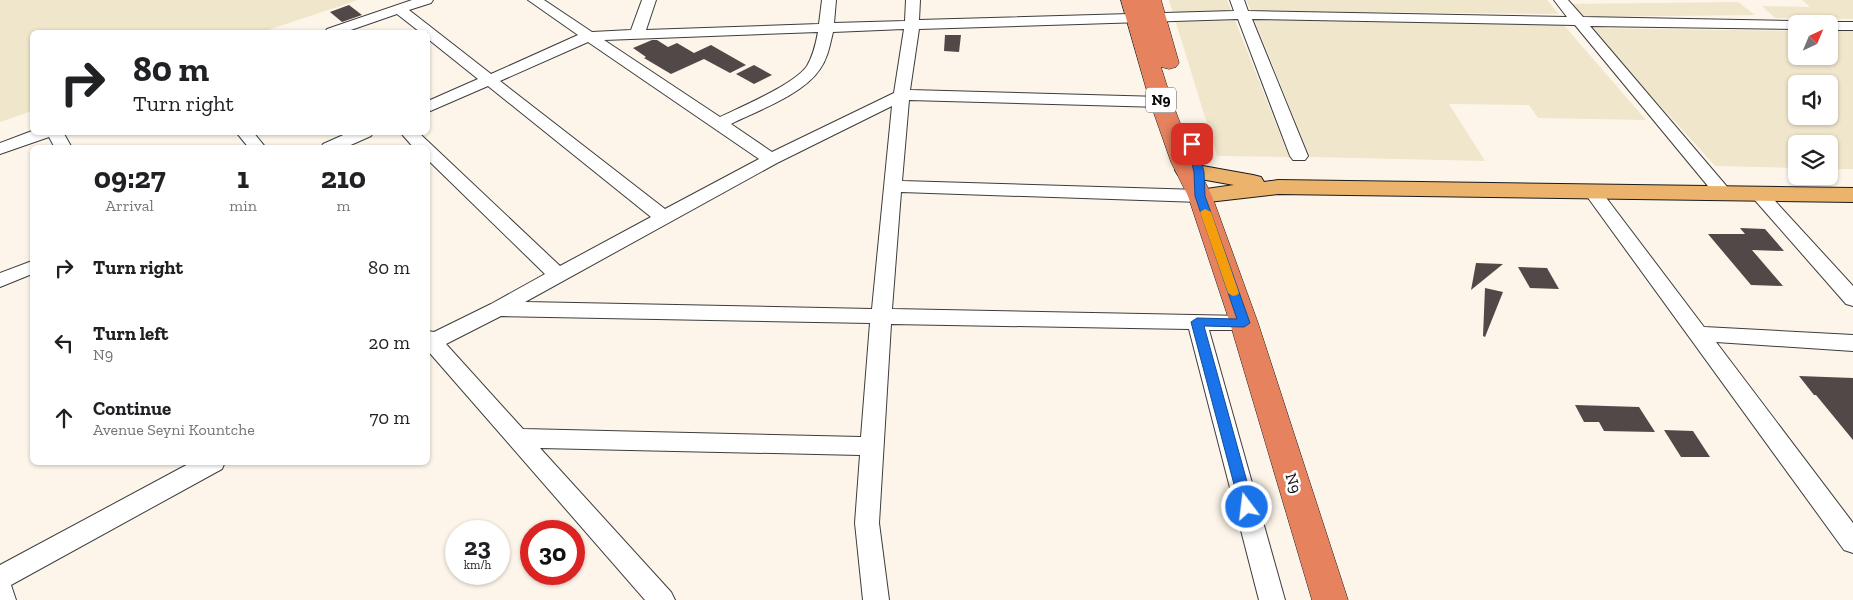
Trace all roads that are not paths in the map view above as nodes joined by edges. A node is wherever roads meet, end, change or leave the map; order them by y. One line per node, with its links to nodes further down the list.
1 (426, 0): 9 (street)
2 (535, 0): 21 (street)
3 (649, 0): 20 (street)
4 (829, 0): 16 (street)
5 (912, 0): 12 (street)
6 (1237, 0): 10 (street)
7 (1561, 0): 11 (street)
8 (1144, 8): 10 (street); 12 (street); 24 (highway, N9); 38 (highway, N9)
9 (399, 9): 17 (street); 18 (street)
10 (1243, 15): 11 (street); 36 (street)
11 (1578, 21): 13 (street); 41 (street)
12 (912, 25): 16 (street); 23 (street)
13 (1788, 25)
14 (1838, 26): 15 (street)
15 (1853, 26)
16 (826, 28): 20 (street); 26 (street)
17 (338, 30)
18 (426, 30)
19 (430, 34): 22 (street)
20 (637, 35): 21 (street)
21 (589, 36): 22 (street); 26 (street)
22 (490, 81): 25 (street); 44 (street)
23 (901, 95): 24 (street); 37 (street); 39 (street)
24 (1162, 102): 38 (highway, N9)
25 (430, 106)
26 (719, 124): 37 (street)
27 (38, 135): 34 (street)
28 (247, 135): 31 (street)
29 (358, 135): 32 (street)
30 (411, 135): 33 (street)
31 (255, 145)
32 (336, 145)
33 (421, 145)
34 (0, 149)
35 (430, 153): 46 (street)
36 (1299, 156)
37 (771, 159): 44 (street)
38 (1195, 179): 39 (street); 40 (main road); 52 (highway, N9)
39 (893, 186): 50 (street)
40 (1592, 191): 41 (main road); 53 (street)
41 (1723, 193): 42 (main road)
42 (1759, 194): 43 (main road); 48 (street)
43 (1853, 195)
44 (663, 217): 46 (street)
45 (30, 268): 47 (street)
46 (558, 275): 49 (street)
47 (0, 280)
48 (1853, 299)
49 (498, 309): 50 (street); 54 (street)
50 (881, 316): 51 (street); 58 (street)
51 (1197, 322): 52 (street); 66 (street)
52 (1244, 323): 67 (highway, N9)
53 (1700, 334): 56 (street); 60 (street)
54 (430, 341)
55 (430, 342): 57 (street)
56 (1853, 343)
57 (517, 438): 58 (street); 64 (street)
58 (872, 446): 65 (street)
59 (208, 465): 61 (street)
60 (1853, 542)
61 (0, 578)
62 (0, 590): 63 (street)
63 (3, 600)
64 (662, 600)
65 (876, 600)
66 (1272, 600)
67 (1330, 600)

